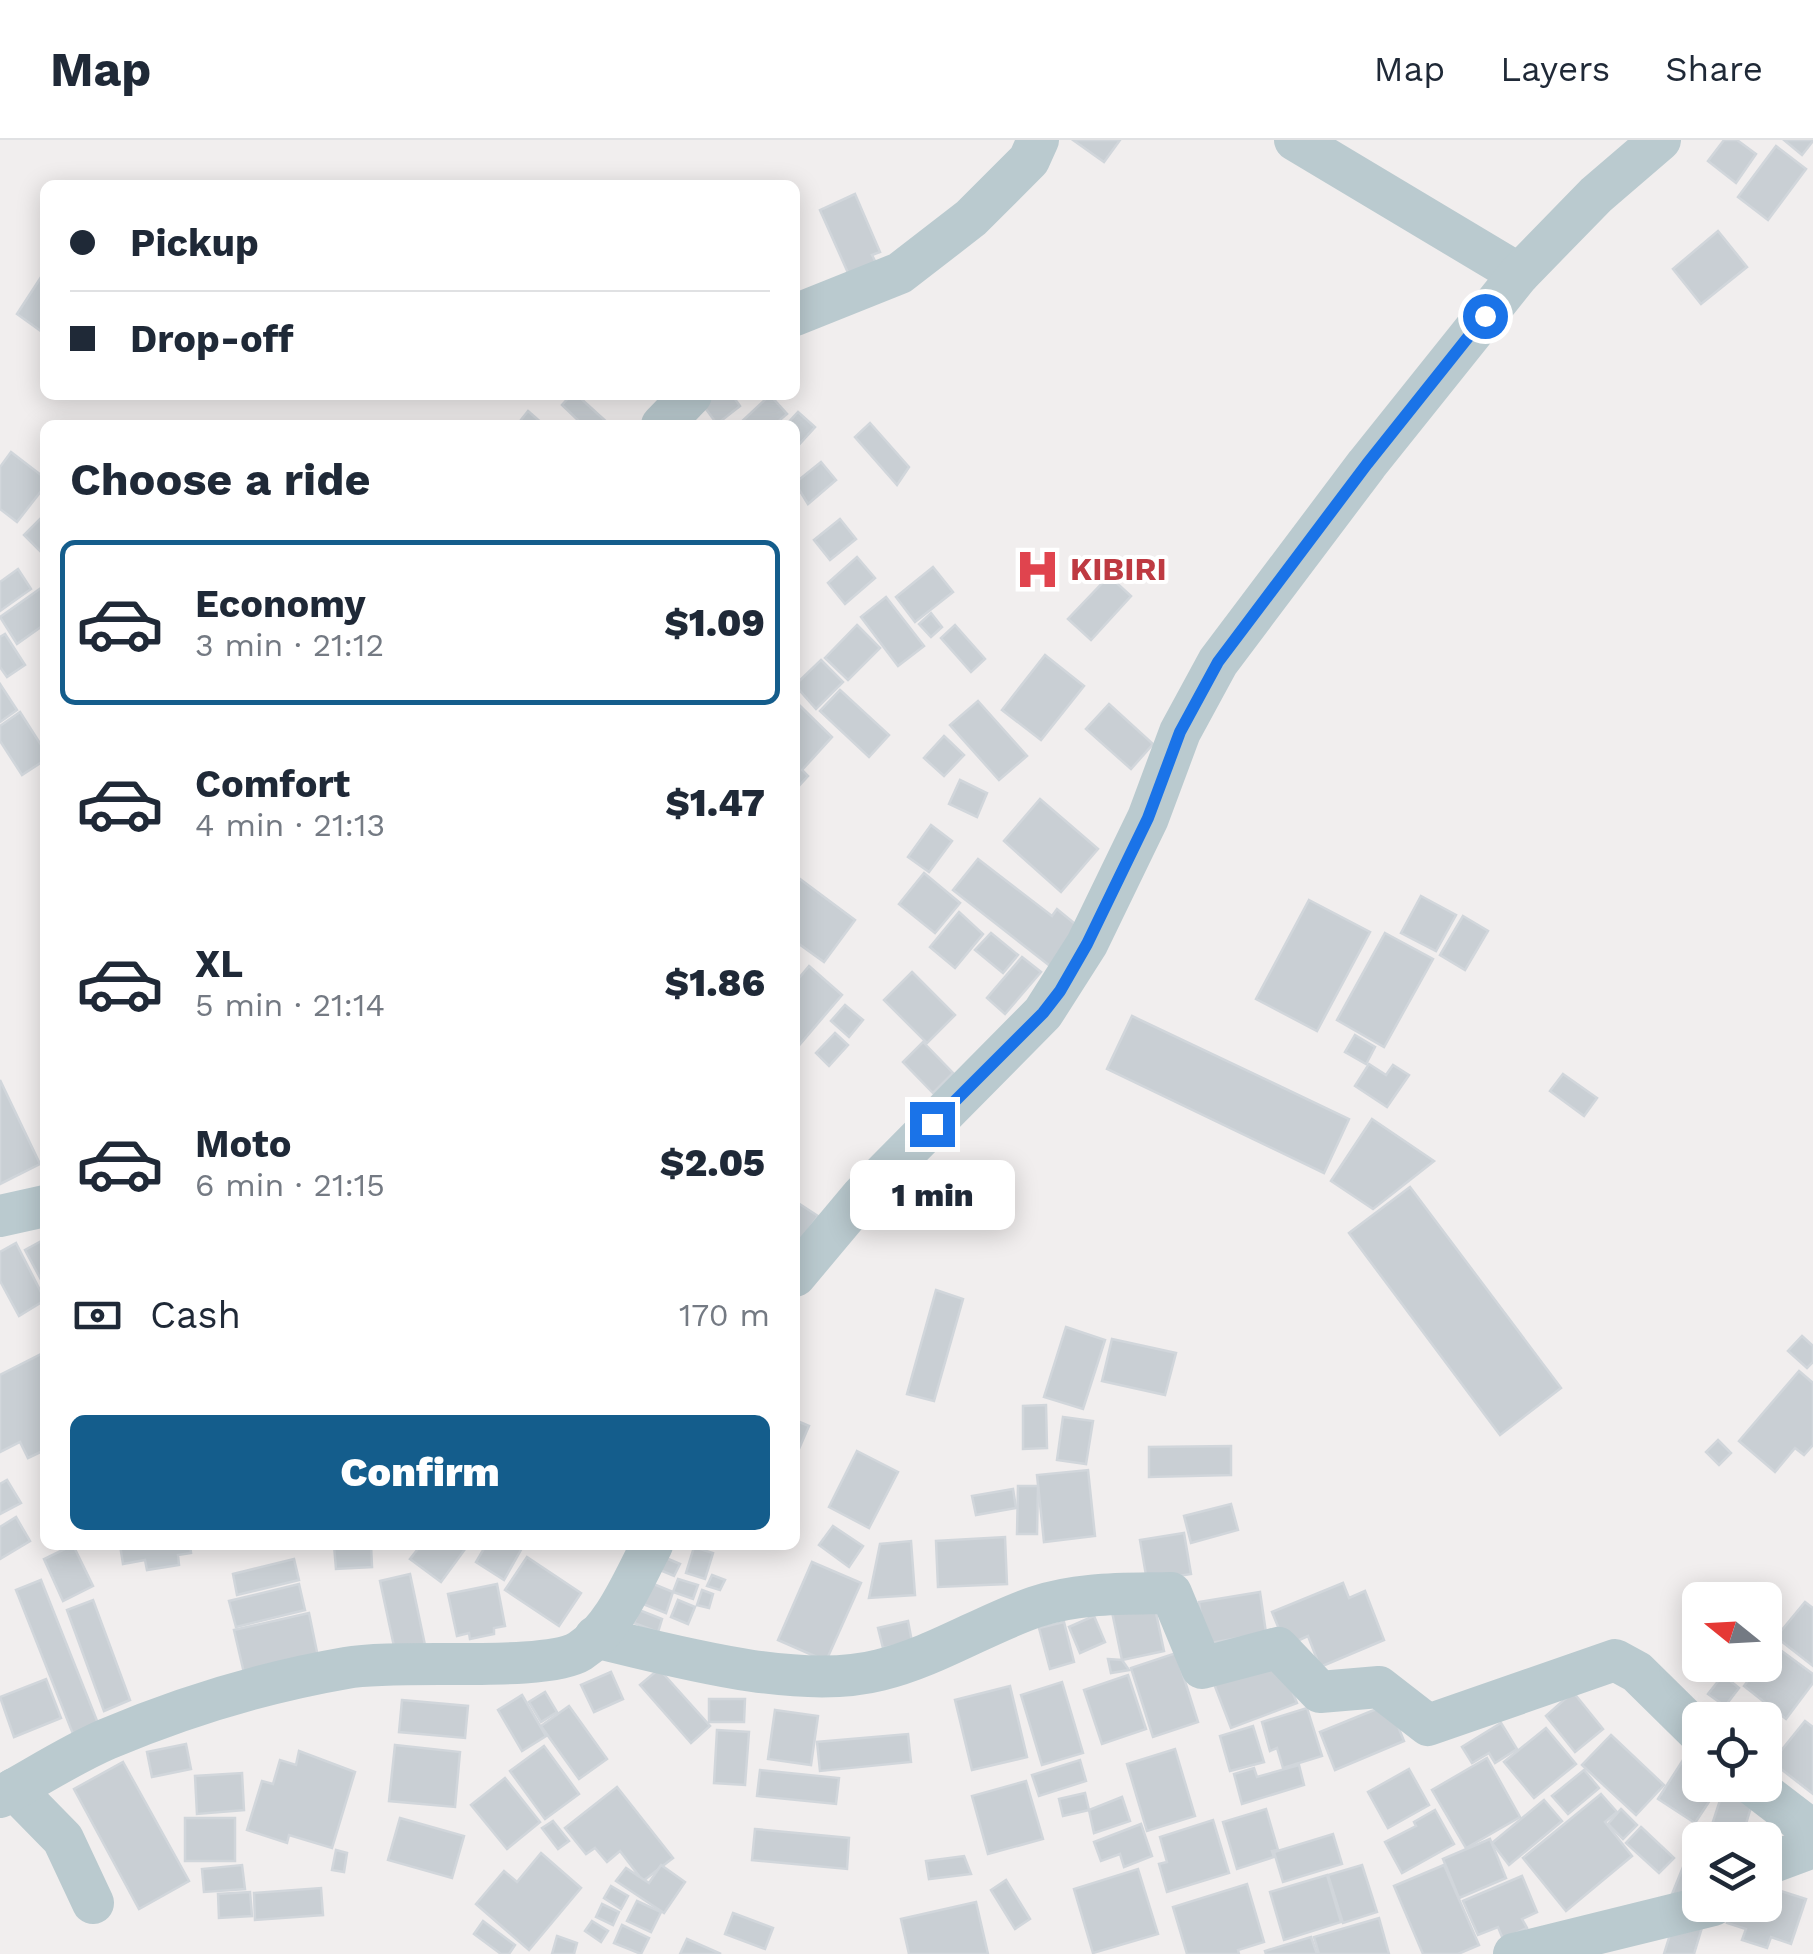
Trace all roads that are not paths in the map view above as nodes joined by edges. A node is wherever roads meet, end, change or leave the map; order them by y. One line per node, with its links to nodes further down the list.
1 (1038, 140): 5 (street)
2 (1295, 140): 4 (street)
3 (1660, 140): 4 (street)
4 (1519, 274): 10 (street)
5 (800, 314)
6 (685, 400): 7 (street)
7 (667, 420)
8 (40, 1207): 9 (street)
9 (0, 1216)
10 (800, 1270)
11 (649, 1550): 12 (street)
12 (595, 1638): 13 (street); 14 (street)
13 (1682, 1717)
14 (7, 1793): 19 (street)
15 (1774, 1802): 16 (street)
16 (1813, 1832)
17 (1813, 1847): 18 (street)
18 (1782, 1859)
19 (94, 1904)
20 (1682, 1913): 21 (street)
21 (1514, 1954)

